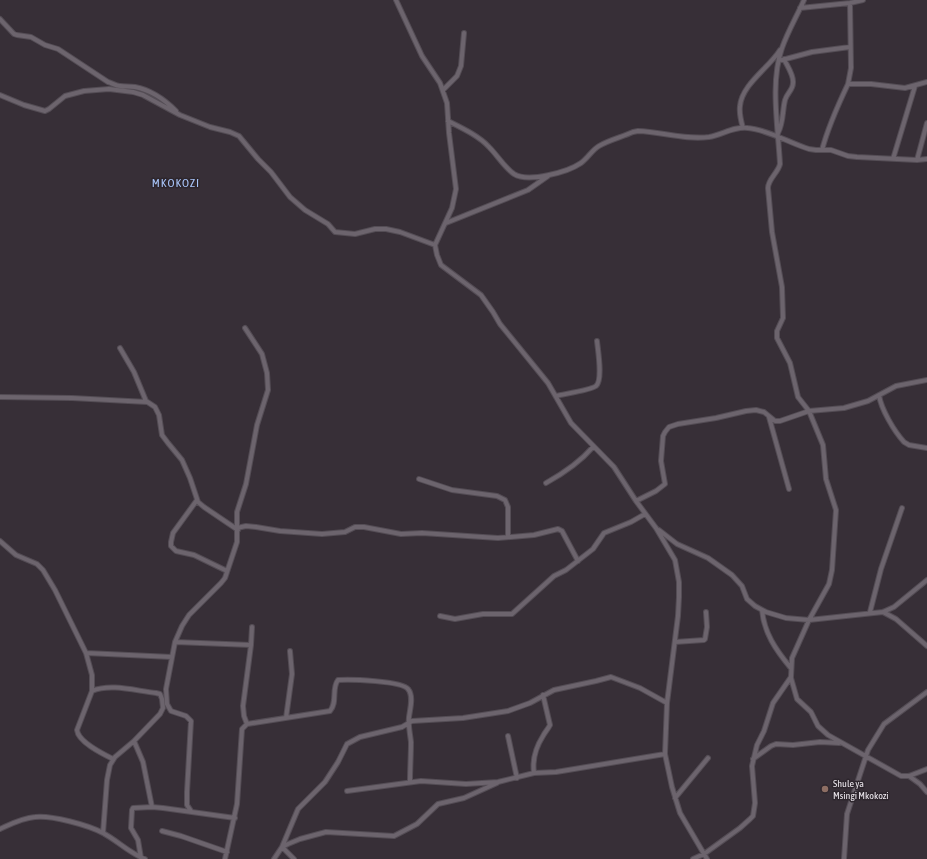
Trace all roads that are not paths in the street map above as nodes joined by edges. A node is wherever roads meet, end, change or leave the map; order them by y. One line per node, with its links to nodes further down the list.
1 (396, 0): 15 (street)
2 (804, 0): 5 (street)
3 (863, 0): 4 (street)
4 (850, 3): 5 (street); 9 (street)
5 (800, 8): 8 (street)
6 (0, 19): 17 (street)
7 (464, 33): 15 (street)
8 (782, 47): 11 (street); 20 (street)
9 (850, 47): 10 (street); 13 (street)
10 (784, 60): 11 (street); 21 (street)
11 (778, 62): 21 (street)
12 (927, 82): 14 (street)
13 (848, 84): 14 (street); 22 (street)
14 (915, 86): 23 (street)
15 (443, 90): 18 (street)
16 (0, 95): 17 (street)
17 (180, 115): 28 (street)
18 (448, 121): 26 (street); 27 (street)
19 (927, 123): 25 (street)
20 (742, 128): 21 (street); 26 (street)
21 (778, 135): 22 (street); 37 (street)
22 (822, 150): 23 (street)
23 (893, 159): 25 (street)
24 (927, 159): 25 (street)
25 (917, 160)
26 (549, 175): 27 (street)
27 (445, 224): 28 (street)
28 (435, 245): 34 (street)
29 (245, 328): 49 (street)
30 (597, 341): 34 (street)
31 (120, 348): 36 (street)
32 (927, 380): 33 (street)
33 (878, 395): 37 (street); 40 (street)
34 (556, 396): 39 (street)
35 (0, 397): 36 (street)
36 (148, 402): 44 (street)
37 (809, 411): 38 (street); 60 (street)
38 (769, 416): 43 (street); 45 (street)
39 (593, 447): 42 (street); 45 (street)
40 (927, 448)
41 (419, 479): 50 (street)
42 (546, 483)
43 (789, 489)
44 (197, 500): 49 (street); 53 (street)
45 (636, 501): 47 (street)
46 (902, 508): 57 (street)
47 (645, 514): 48 (street); 52 (street)
48 (656, 528): 55 (street); 63 (street)
49 (237, 529): 50 (street); 53 (street)
50 (508, 538): 52 (street)
51 (0, 541): 67 (street)
52 (578, 561): 59 (street)
53 (227, 571): 62 (street)
54 (927, 580): 58 (street)
55 (762, 610): 60 (street); 69 (street)
56 (706, 612): 63 (street)
57 (870, 612): 58 (street); 60 (street)
58 (882, 612): 65 (street)
59 (440, 616)
60 (809, 620): 69 (street)
61 (252, 627): 64 (street)
62 (175, 642): 64 (street); 68 (street)
63 (675, 642): 74 (street)
64 (251, 645): 77 (street)
65 (927, 646)
66 (290, 651): 75 (street)
67 (86, 653): 68 (street); 71 (street)
68 (172, 656): 96 (street)
69 (791, 667): 70 (street)
70 (791, 677): 80 (street); 85 (street)
71 (92, 691): 79 (street); 84 (street)
72 (927, 692): 82 (street)
73 (543, 695): 74 (street); 76 (street); 87 (street)
74 (666, 703): 81 (street)
75 (286, 718): 76 (street); 77 (street)
76 (408, 722): 90 (street); 101 (street)
77 (247, 724): 97 (street)
78 (508, 736): 89 (street)
79 (134, 741): 84 (street); 95 (street)
80 (842, 743): 82 (street); 85 (street)
81 (664, 754): 87 (street); 94 (street)
82 (864, 757): 88 (street); 110 (street)
83 (708, 758): 94 (street)
84 (113, 760): 100 (street)
85 (753, 760): 103 (street)
86 (927, 769): 88 (street)
87 (534, 773): 89 (street)
88 (909, 776): 93 (street)
89 (517, 778): 91 (street)
90 (410, 782): 91 (street); 92 (street)
91 (498, 782): 101 (street)
92 (347, 791)
93 (927, 792)
94 (675, 798): 103 (street)
95 (152, 807): 96 (street); 104 (street)
96 (191, 811): 97 (street)
97 (235, 818): 102 (street)
98 (0, 830): 100 (street)
99 (162, 831): 102 (street)
100 (103, 833): 104 (street)
101 (282, 847): 106 (street); 107 (street)
102 (227, 852): 105 (street)
103 (704, 854): 108 (street); 109 (street)
104 (143, 858)
105 (225, 859)
106 (274, 859)
107 (294, 859)
108 (693, 859)
109 (707, 859)
110 (844, 859)

